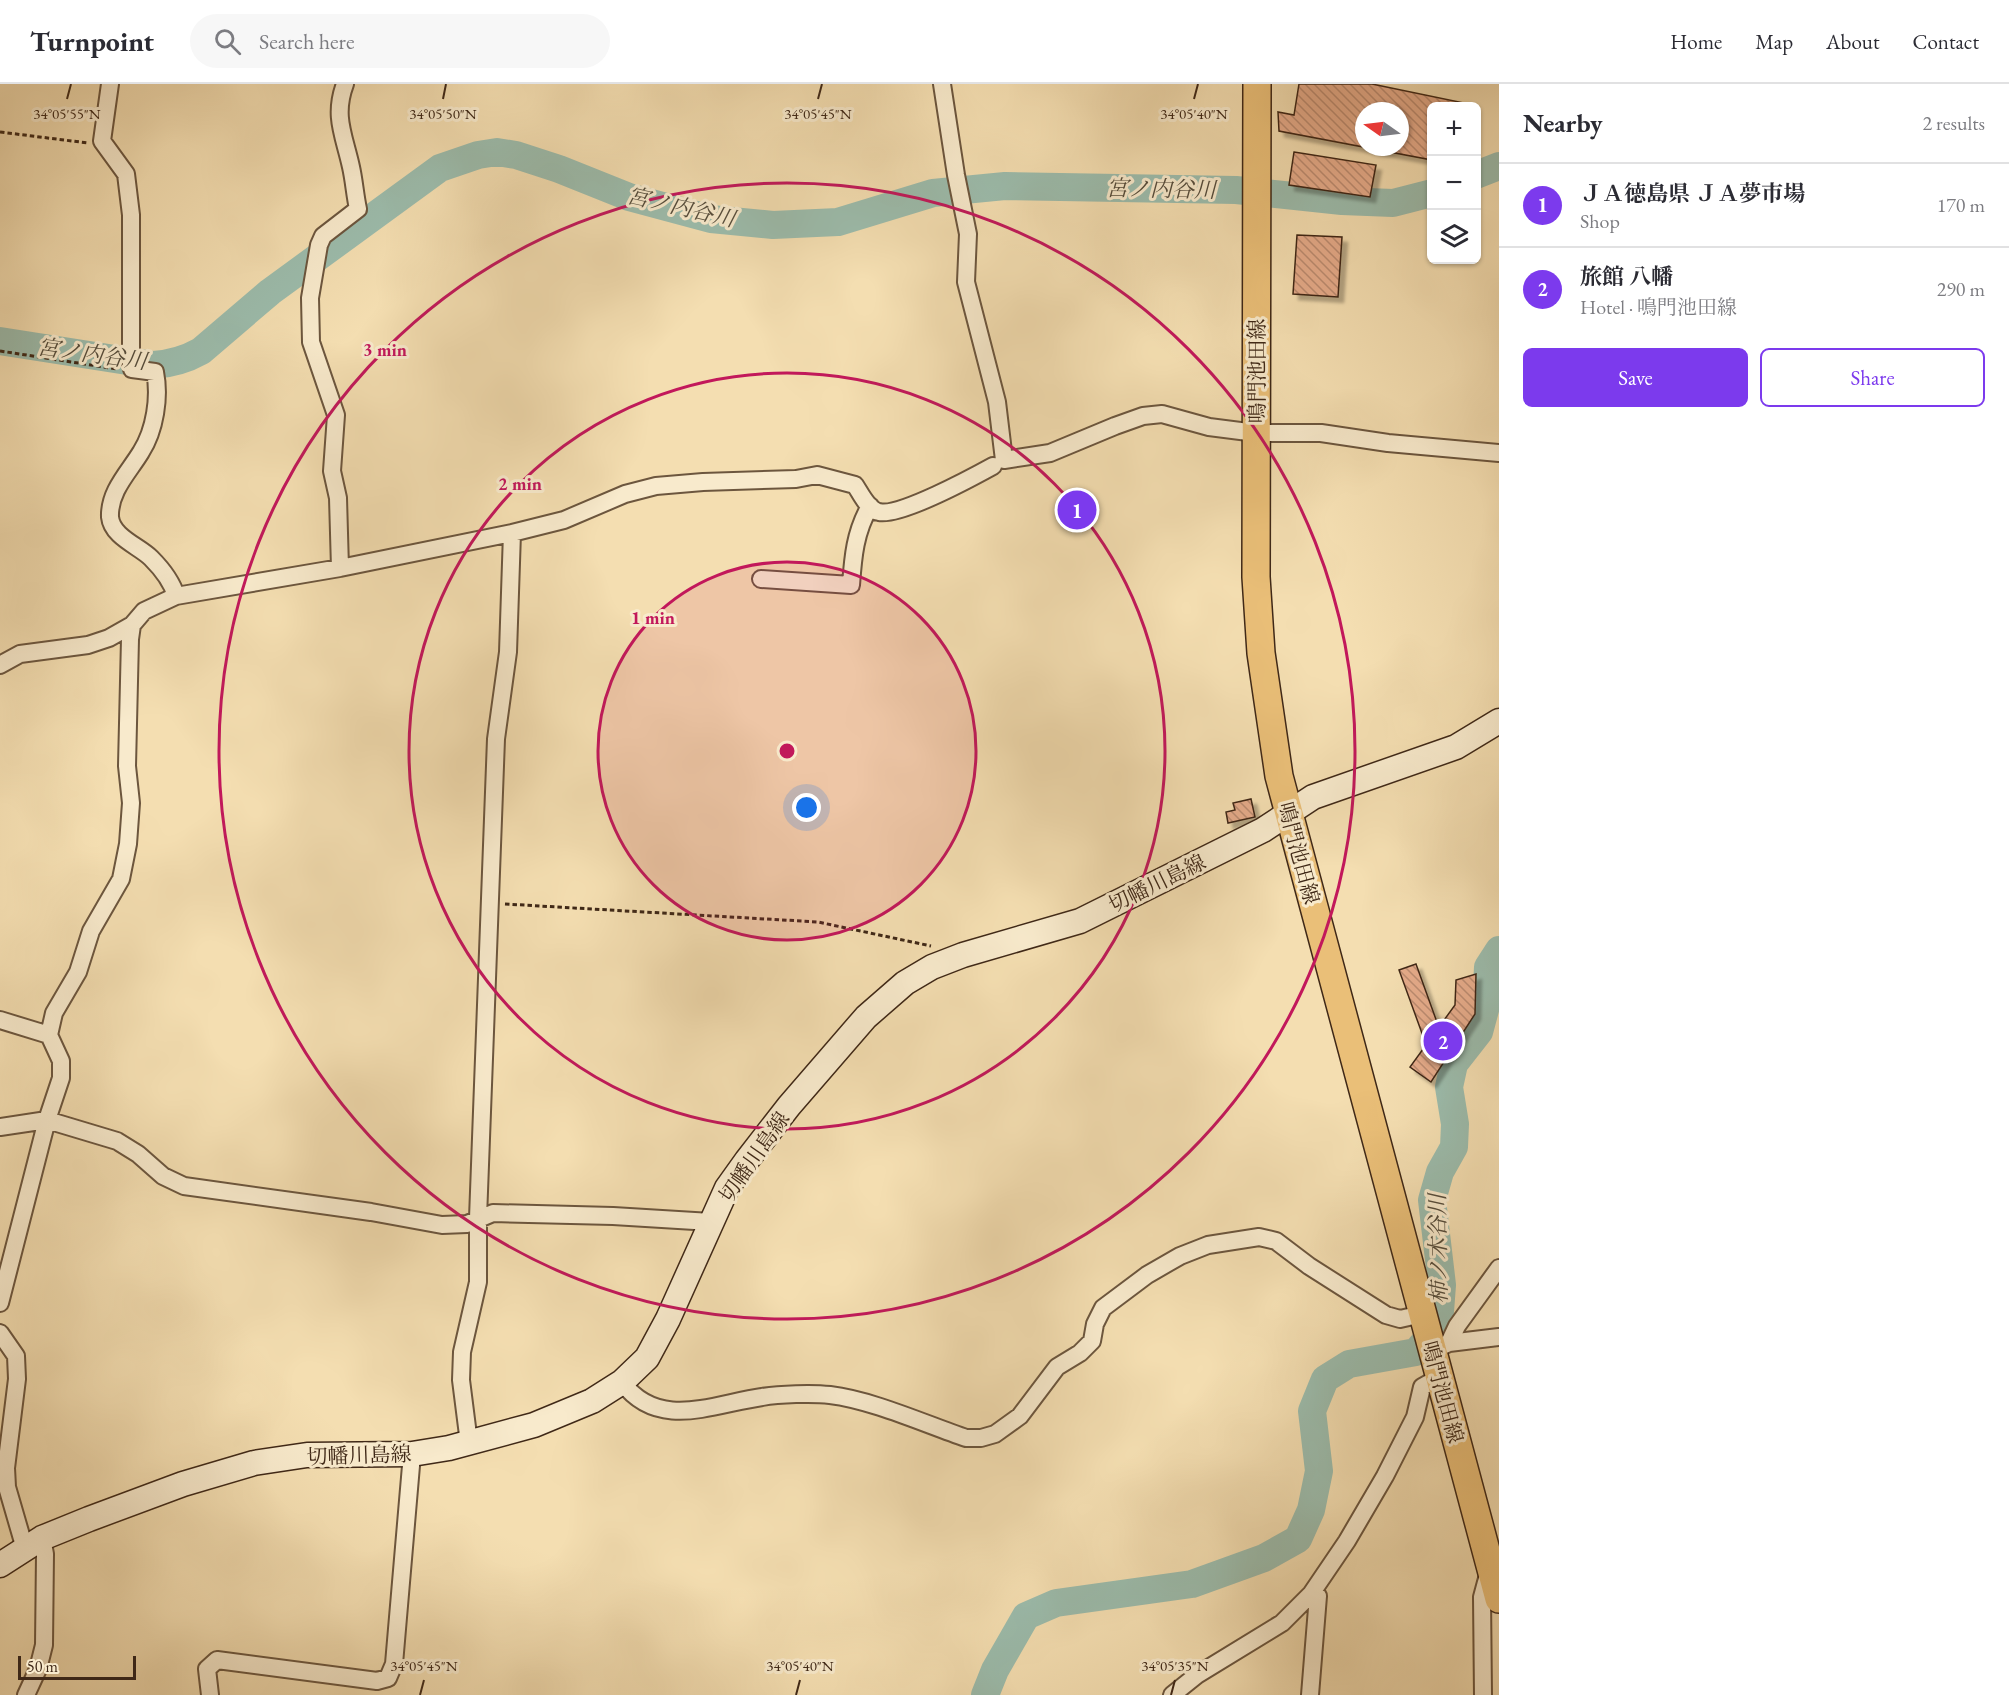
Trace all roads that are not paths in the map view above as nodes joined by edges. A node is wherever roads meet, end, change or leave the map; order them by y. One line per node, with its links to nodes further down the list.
1 (110, 84): 12 (street)
2 (345, 84): 10 (street)
3 (942, 84): 5 (street)
4 (1257, 84): 5 (main road, 鳴門池田線)
5 (1256, 433): 6 (street); 16 (main road, 鳴門池田線)
6 (1499, 453)
7 (993, 466): 8 (street)
8 (870, 506): 9 (street); 11 (street)
9 (512, 533): 10 (street); 21 (street)
10 (340, 568): 12 (street)
11 (761, 579)
12 (176, 596): 13 (street)
13 (132, 625): 14 (street); 18 (street)
14 (0, 665)
15 (1499, 721): 16 (main road, 切幡川島線)
16 (1289, 813): 22 (main road, 切幡川島線); 26 (main road, 鳴門池田線)
17 (0, 1020): 18 (street)
18 (49, 1035): 19 (street)
19 (47, 1120): 20 (street); 21 (street); 24 (street)
20 (0, 1128)
21 (478, 1218): 22 (street); 30 (street)
22 (711, 1222): 29 (main road, 切幡川島線)
23 (1499, 1268): 26 (street)
24 (0, 1303)
25 (0, 1333): 32 (street)
26 (1432, 1336): 27 (street); 28 (main road, 鳴門池田線); 29 (street)
27 (1499, 1337)
28 (1438, 1378): 34 (main road, 鳴門池田線); 35 (street)
29 (622, 1382): 30 (main road, 切幡川島線)
30 (469, 1443): 31 (main road, 切幡川島線)
31 (412, 1454): 32 (main road, 切幡川島線); 37 (street)
32 (33, 1544): 33 (main road, 切幡川島線); 36 (street)
33 (0, 1565)
34 (1496, 1584): 40 (street)
35 (1311, 1594): 38 (street); 39 (street)
36 (26, 1695)
37 (210, 1695)
38 (1172, 1695)
39 (1311, 1695)
40 (1483, 1695)

